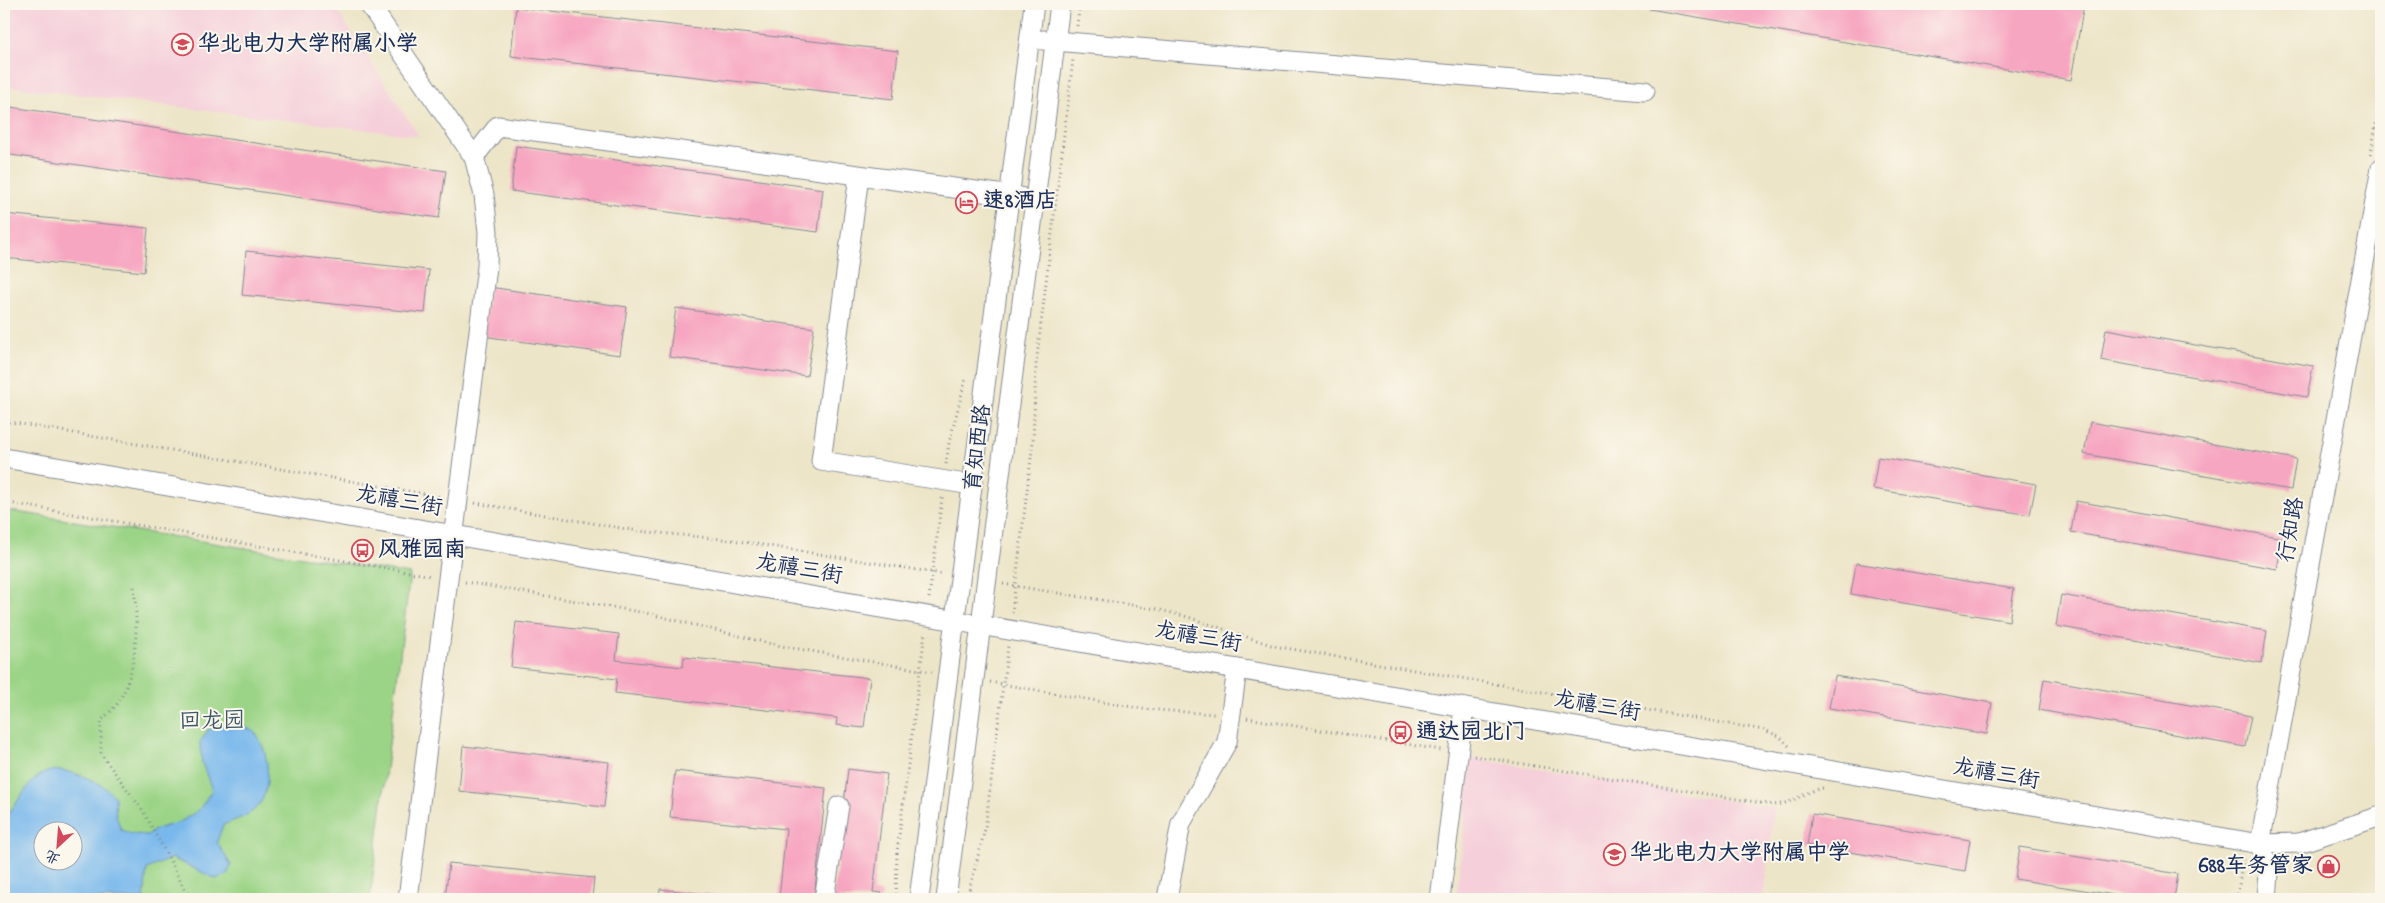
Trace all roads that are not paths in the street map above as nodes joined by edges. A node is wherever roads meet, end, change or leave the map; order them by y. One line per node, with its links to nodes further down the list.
1 (369, 4): 7 (street)
2 (1034, 4): 4 (street, 育知西路)
3 (1060, 4): 5 (street, 育知西路)
4 (1029, 38): 5 (street); 10 (street, 育知西路)
5 (1056, 41): 6 (street); 11 (street, 育知西路)
6 (1645, 91)
7 (474, 157): 9 (street); 14 (street)
8 (2381, 168): 21 (street, 行知路)
9 (860, 176): 10 (street); 13 (street)
10 (1009, 196): 11 (street); 13 (street, 育知西路)
11 (1035, 199): 16 (street, 育知西路)
12 (4, 458): 14 (street, 龙禧三街)
13 (972, 485): 15 (street, 育知西路)
14 (453, 535): 15 (street, 龙禧三街); 22 (street)
15 (955, 621): 16 (street, 龙禧三街); 24 (street, 育知西路)
16 (981, 625): 17 (street, 龙禧三街); 25 (street, 育知西路)
17 (1237, 669): 18 (street, 龙禧三街); 26 (street)
18 (1464, 708): 21 (street, 龙禧三街); 27 (street)
19 (839, 806): 23 (street)
20 (2381, 816): 21 (street, 龙禧三街)
21 (2260, 844): 28 (street, 行知路)
22 (408, 899)
23 (824, 899)
24 (919, 899)
25 (946, 899)
26 (1167, 899)
27 (1440, 899)
28 (2267, 899)

